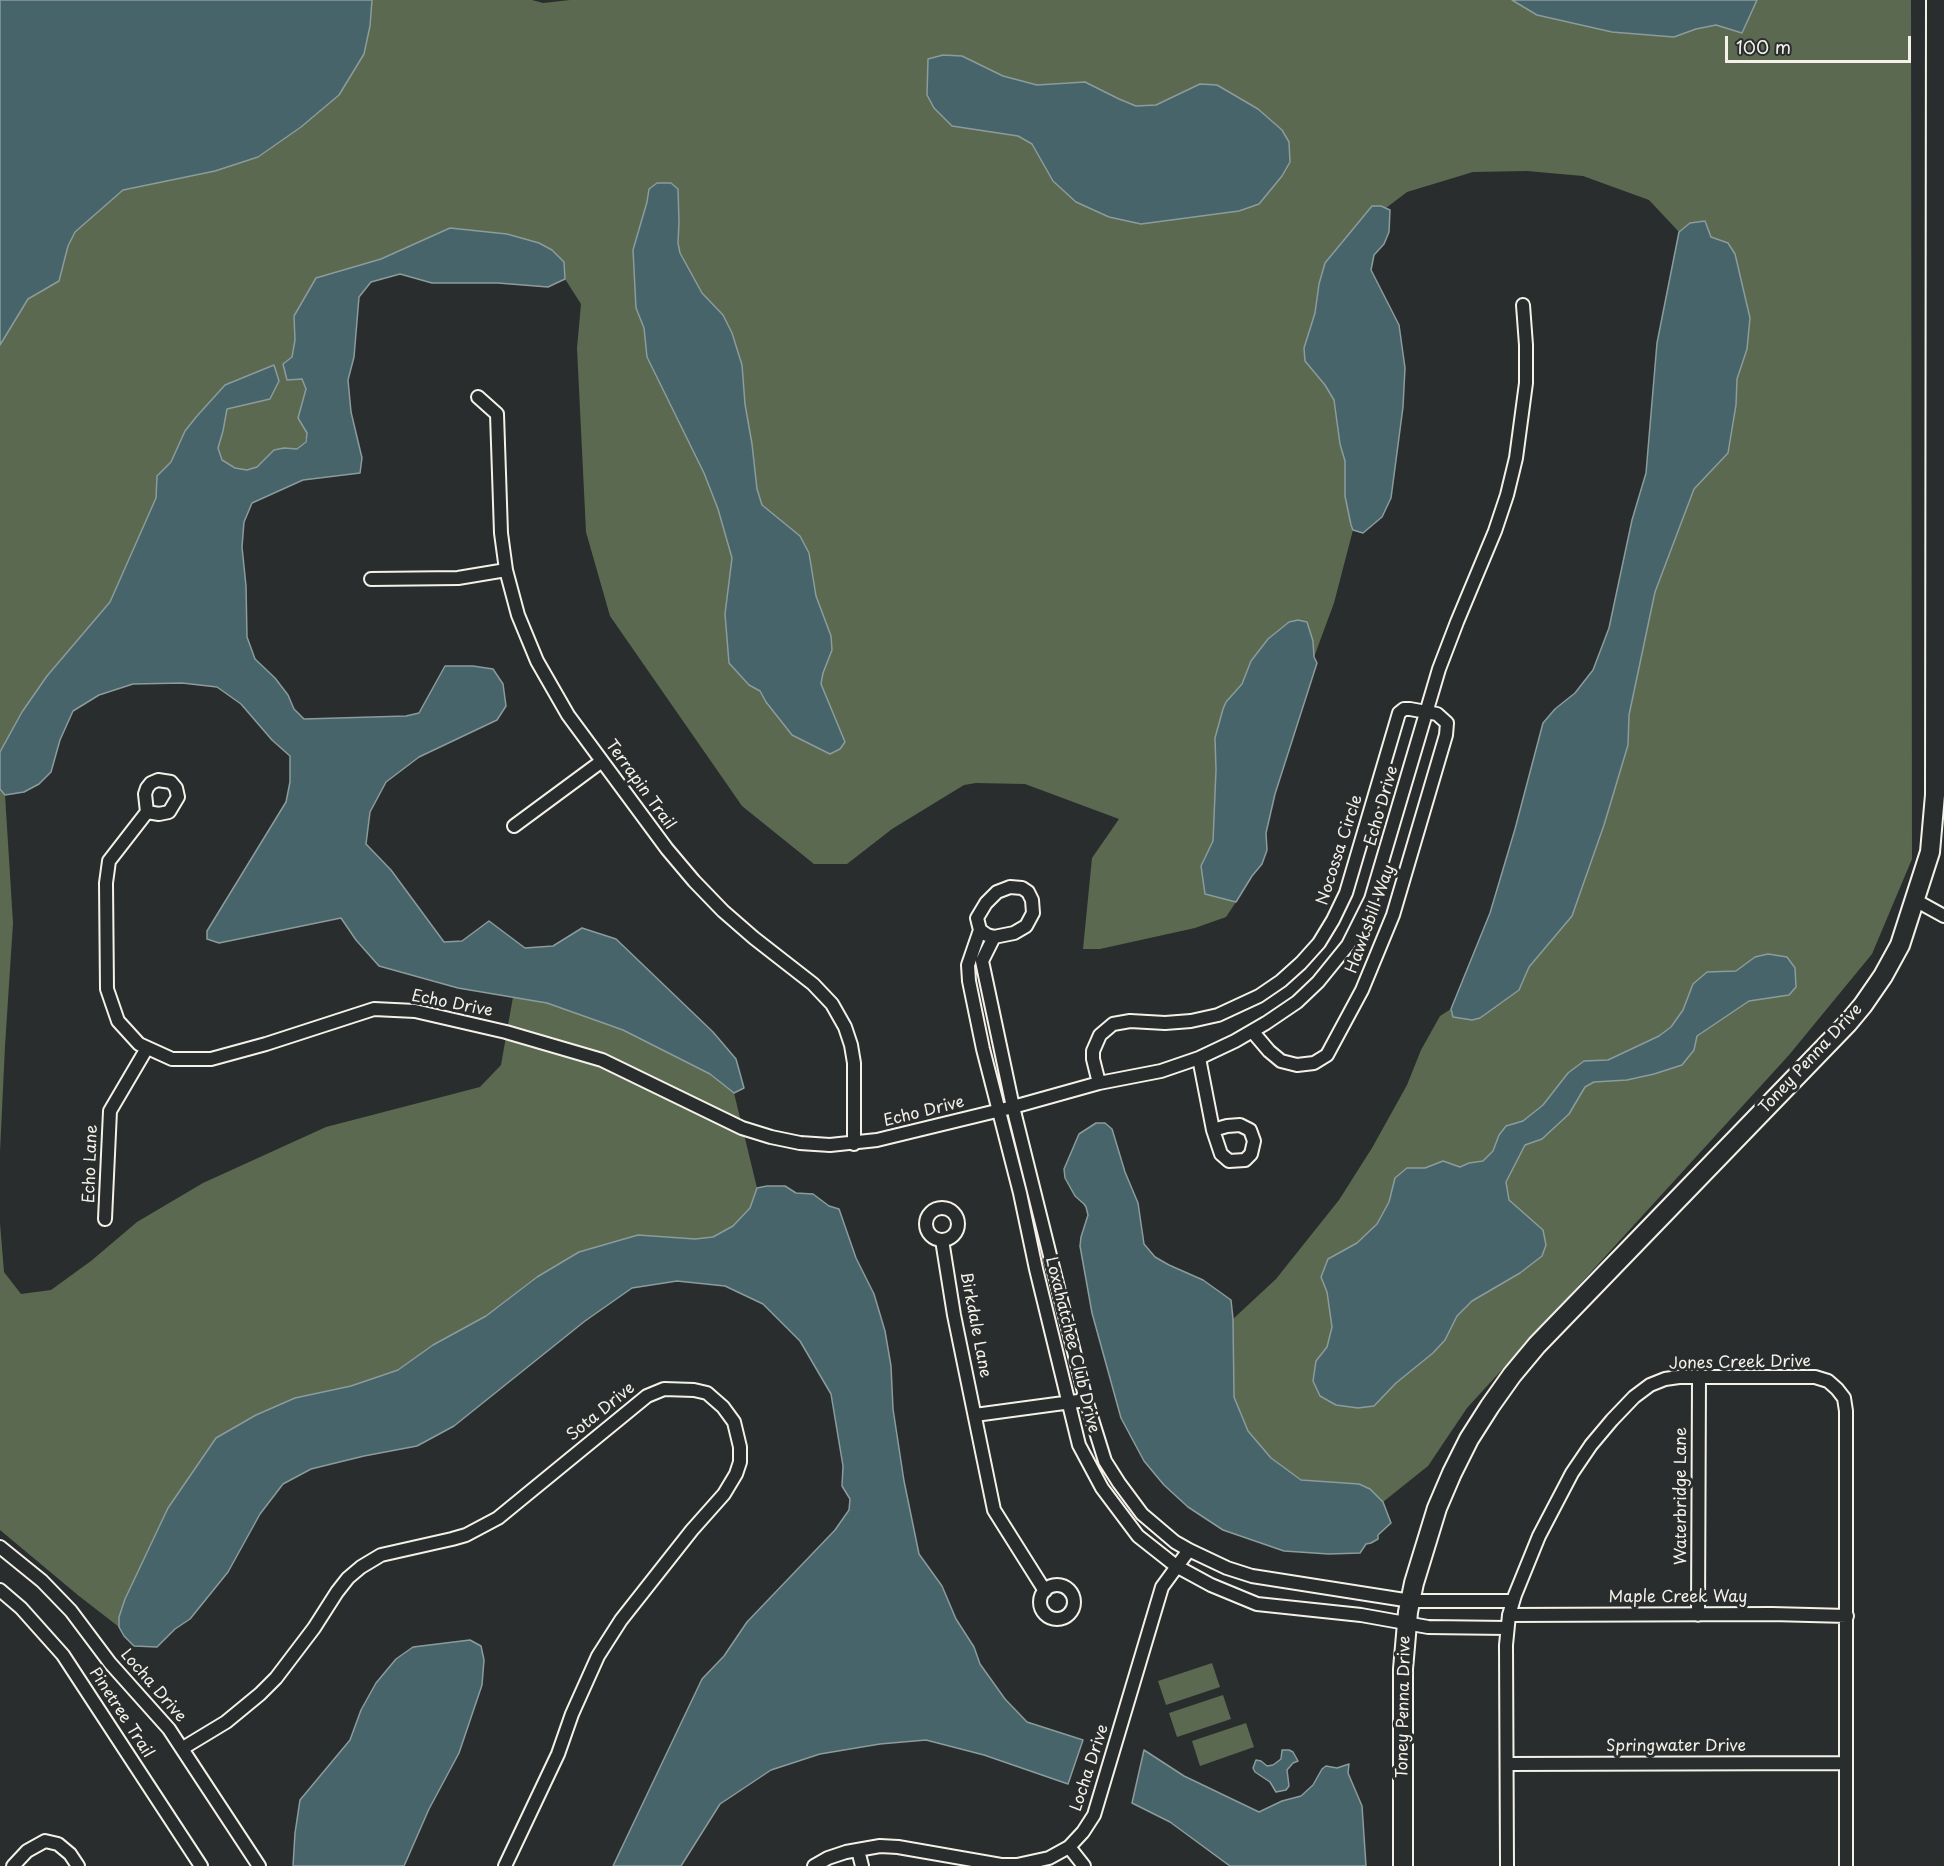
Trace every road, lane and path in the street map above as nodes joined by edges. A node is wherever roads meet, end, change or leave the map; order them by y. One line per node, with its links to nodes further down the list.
1 (1936, 0): 10 (street, Toney Penna Drive)
2 (1523, 305): 6 (street, Echo Drive)
3 (478, 397): 4 (street, Terrapin Trail)
4 (506, 570): 5 (street); 7 (street, Terrapin Trail)
5 (371, 579)
6 (1427, 711): 14 (street, Echo Drive); 14 (street, Hawksbill Way); 17 (street, Nocossa Circle)
7 (602, 761): 9 (street); 21 (street, Terrapin Trail)
8 (147, 812): 15 (street, Echo Drive)
9 (514, 826)
10 (1915, 900): 11 (street); 33 (street, Toney Penna Drive)
11 (1944, 916)
12 (980, 930): 13 (street); 13 (street); 19 (street)
13 (994, 938): 18 (street)
14 (1252, 1031): 16 (street, Echo Drive)
15 (147, 1048): 21 (street, Echo Drive); 22 (street, Echo Lane)
16 (1199, 1058): 17 (street, Echo Drive); 20 (street)
17 (1099, 1083): 18 (street, Echo Drive)
18 (1013, 1107): 19 (street, Echo Drive); 25 (street, Loxahatchee Club Drive)
19 (998, 1110): 21 (street, Echo Drive); 26 (street, Loxahatchee Club Drive)
20 (1213, 1130)
21 (854, 1143)
22 (105, 1219)
23 (942, 1240): 27 (street, Birkdale Lane)
24 (1699, 1378): 34 (street, Jones Creek Drive); 36 (street, Waterbridge Lane); 37 (street, Jones Creek Drive)
25 (1086, 1400): 26 (street); 29 (street, Loxahatchee Club Drive)
26 (1068, 1403): 27 (street); 30 (street, Loxahatchee Club Drive)
27 (975, 1415): 32 (street, Birkdale Lane)
28 (0, 1547): 40 (street, Locha Drive)
29 (1189, 1550): 30 (street, Locha Drive); 33 (street, Loxahatchee Club Drive)
30 (1176, 1566): 38 (street, Loxahatchee Club Drive); 43 (street, Locha Drive)
31 (0, 1590): 47 (street, Pinetree Trail)
32 (1045, 1591)
33 (1411, 1601): 34 (street); 38 (street, Toney Penna Drive)
34 (1513, 1601): 35 (street, Jones Creek Drive)
35 (1509, 1615): 36 (street, Maple Creek Way); 39 (street, Jones Creek Drive)
36 (1698, 1615): 37 (street, Maple Creek Way)
37 (1847, 1616): 41 (street, Jones Creek Drive)
38 (1407, 1623): 39 (street); 54 (street, Toney Penna Drive)
39 (1507, 1628): 42 (street, Jones Creek Drive)
40 (183, 1748): 48 (street, Locha Drive); 49 (street, Sota Drive)
41 (1845, 1763): 42 (street, Springwater Drive); 56 (street, Jones Creek Drive)
42 (1507, 1764): 55 (street, Jones Creek Drive)
43 (1069, 1847): 52 (street, Locha Drive); 53 (street)
44 (858, 1850): 50 (street, Locha Drive); 51 (street); 52 (street, Locha Drive)
45 (13, 1866): 46 (street)
46 (78, 1866)
47 (201, 1866)
48 (259, 1866)
49 (505, 1866)
50 (814, 1866)
51 (862, 1866)
52 (1017, 1866)
53 (1084, 1866)
54 (1403, 1866)
55 (1507, 1866)
56 (1846, 1866)

